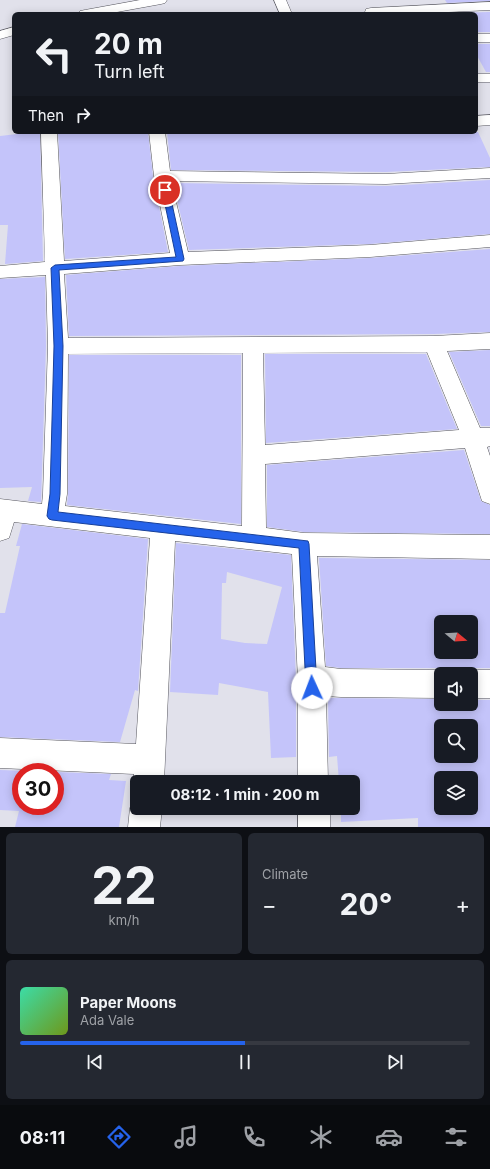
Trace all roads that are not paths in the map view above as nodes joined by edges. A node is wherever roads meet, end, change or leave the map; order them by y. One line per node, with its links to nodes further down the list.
1 (161, 0): 4 (street)
2 (280, 0): 7 (street)
3 (365, 0): 8 (street)
4 (127, 6): 6 (street)
5 (490, 6): 9 (street)
6 (96, 12)
7 (285, 12)
8 (371, 12)
9 (388, 12)
10 (12, 32): 11 (street)
11 (0, 35)
12 (478, 38): 13 (street)
13 (490, 38)
14 (478, 78): 15 (street)
15 (490, 78)
16 (478, 120): 17 (street)
17 (490, 120)
18 (49, 134): 24 (street)
19 (157, 134): 21 (street)
20 (490, 174): 21 (street)
21 (162, 176): 23 (street)
22 (490, 241): 23 (street)
23 (180, 259): 24 (street)
24 (55, 268): 25 (street); 29 (street)
25 (0, 272)
26 (490, 341): 27 (street)
27 (434, 344): 28 (street); 30 (street)
28 (253, 345): 29 (street); 31 (street)
29 (58, 346): 33 (street)
30 (481, 437): 31 (street); 32 (street)
31 (254, 455): 36 (street)
32 (490, 494)
33 (52, 516): 34 (street); 35 (street)
34 (2, 517)
35 (163, 529): 36 (street); 44 (street)
36 (254, 540): 37 (street)
37 (304, 544): 38 (street); 39 (street)
38 (490, 547)
39 (312, 680): 40 (street); 45 (street)
40 (434, 684)
41 (478, 684): 42 (street)
42 (490, 684)
43 (0, 753): 44 (street)
44 (150, 771)
45 (313, 775)
46 (145, 815): 48 (street)
47 (314, 815): 49 (street)
48 (144, 827)
49 (314, 827)

